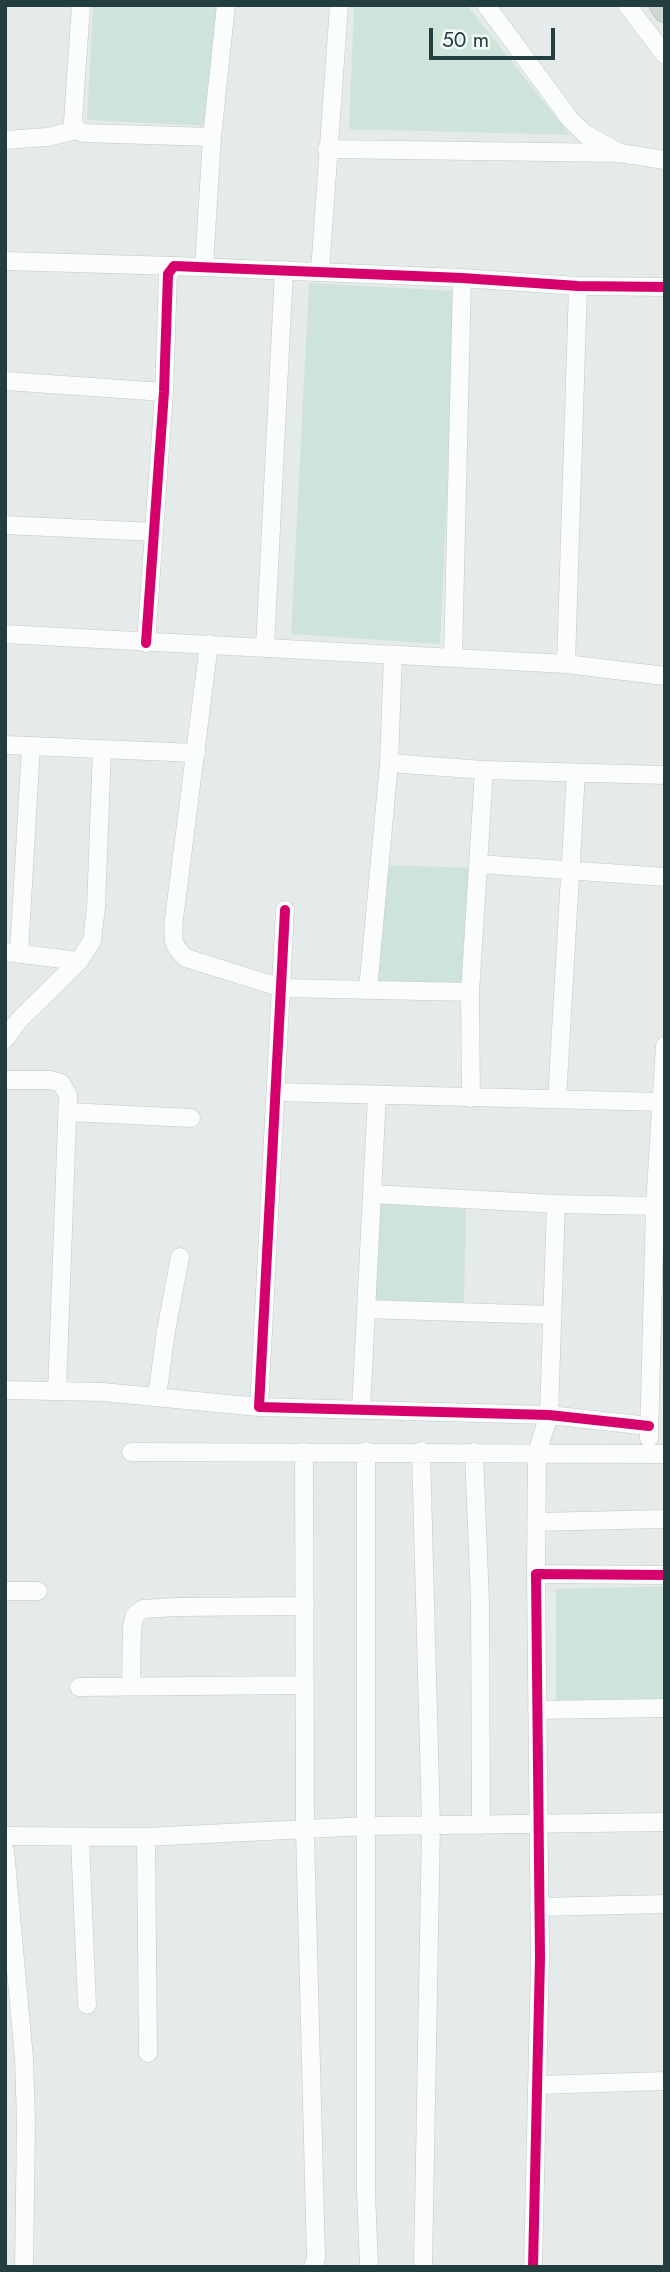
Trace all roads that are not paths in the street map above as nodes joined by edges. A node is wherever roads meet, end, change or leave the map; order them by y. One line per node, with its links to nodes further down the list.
1 (80, 5): 9 (street)
2 (226, 5): 10 (street)
3 (339, 5): 12 (street)
4 (486, 5): 13 (street)
5 (627, 5): 8 (street)
6 (660, 5): 7 (main road)
7 (665, 12)
8 (665, 55)
9 (76, 130): 10 (street); 11 (street)
10 (212, 137): 16 (street)
11 (5, 140)
12 (327, 149): 13 (street); 19 (street)
13 (620, 153): 14 (street)
14 (665, 160)
15 (5, 261): 17 (street)
16 (204, 265): 17 (street); 18 (street)
17 (174, 266): 24 (street)
18 (284, 270): 19 (street); 30 (street)
19 (320, 271): 20 (street)
20 (462, 278): 21 (street); 32 (street)
21 (578, 286): 22 (street); 33 (street)
22 (665, 287)
23 (5, 381): 24 (street)
24 (164, 392): 26 (street)
25 (5, 525): 26 (street)
26 (154, 532): 28 (street)
27 (5, 634): 28 (street)
28 (146, 642): 29 (street)
29 (209, 644): 30 (street); 38 (street)
30 (265, 648): 31 (street)
31 (393, 654): 32 (street); 39 (street)
32 (453, 658): 33 (street)
33 (566, 664): 34 (street)
34 (665, 676)
35 (5, 745): 36 (street)
36 (31, 746): 37 (street); 47 (street)
37 (102, 749): 38 (street); 48 (street)
38 (196, 752): 49 (street)
39 (389, 763): 40 (street); 50 (street)
40 (484, 770): 41 (street); 43 (street)
41 (576, 773): 42 (street); 44 (street)
42 (665, 775)
43 (479, 864): 44 (street); 51 (street)
44 (570, 871): 45 (street); 59 (street)
45 (665, 877)
46 (285, 910): 49 (street)
47 (12, 953): 48 (street)
48 (79, 961): 52 (street)
49 (282, 988): 50 (street); 56 (street)
50 (369, 990): 51 (street)
51 (470, 992): 58 (street)
52 (5, 1039)
53 (665, 1046): 54 (street)
54 (665, 1053): 60 (street)
55 (5, 1080): 61 (street)
56 (276, 1091): 57 (street); 72 (street)
57 (377, 1094): 58 (street); 63 (street)
58 (471, 1098): 59 (street)
59 (557, 1100): 60 (street)
60 (663, 1102): 65 (street)
61 (68, 1112): 62 (street); 70 (street)
62 (191, 1118)
63 (372, 1194): 64 (street); 67 (street)
64 (556, 1204): 65 (street); 68 (street)
65 (655, 1206): 75 (street)
66 (180, 1257): 71 (street)
67 (366, 1310): 68 (street); 73 (street)
68 (551, 1315): 74 (street)
69 (5, 1390): 70 (street)
70 (57, 1391): 71 (street)
71 (151, 1396): 72 (street)
72 (259, 1406): 73 (street)
73 (360, 1410): 74 (street)
74 (549, 1415): 75 (street); 81 (street)
75 (649, 1426): 82 (street)
76 (366, 1451): 77 (street); 79 (street); 99 (street)
77 (421, 1451): 80 (street); 97 (street)
78 (131, 1452): 79 (street)
79 (304, 1452): 89 (street)
80 (474, 1452): 81 (street); 98 (street)
81 (537, 1452): 82 (street); 84 (street)
82 (657, 1454)
83 (665, 1519): 84 (street)
84 (536, 1522): 85 (street)
85 (536, 1574): 86 (street); 94 (street)
86 (665, 1576)
87 (5, 1591): 88 (street)
88 (38, 1591)
89 (304, 1606): 90 (street); 91 (street)
90 (305, 1685): 91 (street); 100 (street)
91 (131, 1686): 92 (street)
92 (79, 1687)
93 (665, 1708): 94 (street)
94 (537, 1710): 96 (street)
95 (665, 1822): 96 (street)
96 (537, 1824): 98 (street); 106 (street)
97 (430, 1825): 98 (street); 99 (street); 114 (street)
98 (481, 1825)
99 (367, 1826): 100 (street); 113 (street)
100 (305, 1831): 102 (street); 112 (street)
101 (12, 1837): 103 (street)
102 (146, 1837): 103 (street); 108 (street)
103 (72, 1838): 107 (street)
104 (5, 1851): 111 (street)
105 (665, 1904): 106 (street)
106 (539, 1907): 110 (street)
107 (87, 2005)
108 (148, 2053)
109 (665, 2081): 110 (street)
110 (537, 2085): 115 (street)
111 (24, 2267)
112 (313, 2267)
113 (369, 2267)
114 (423, 2267)
115 (533, 2267)

